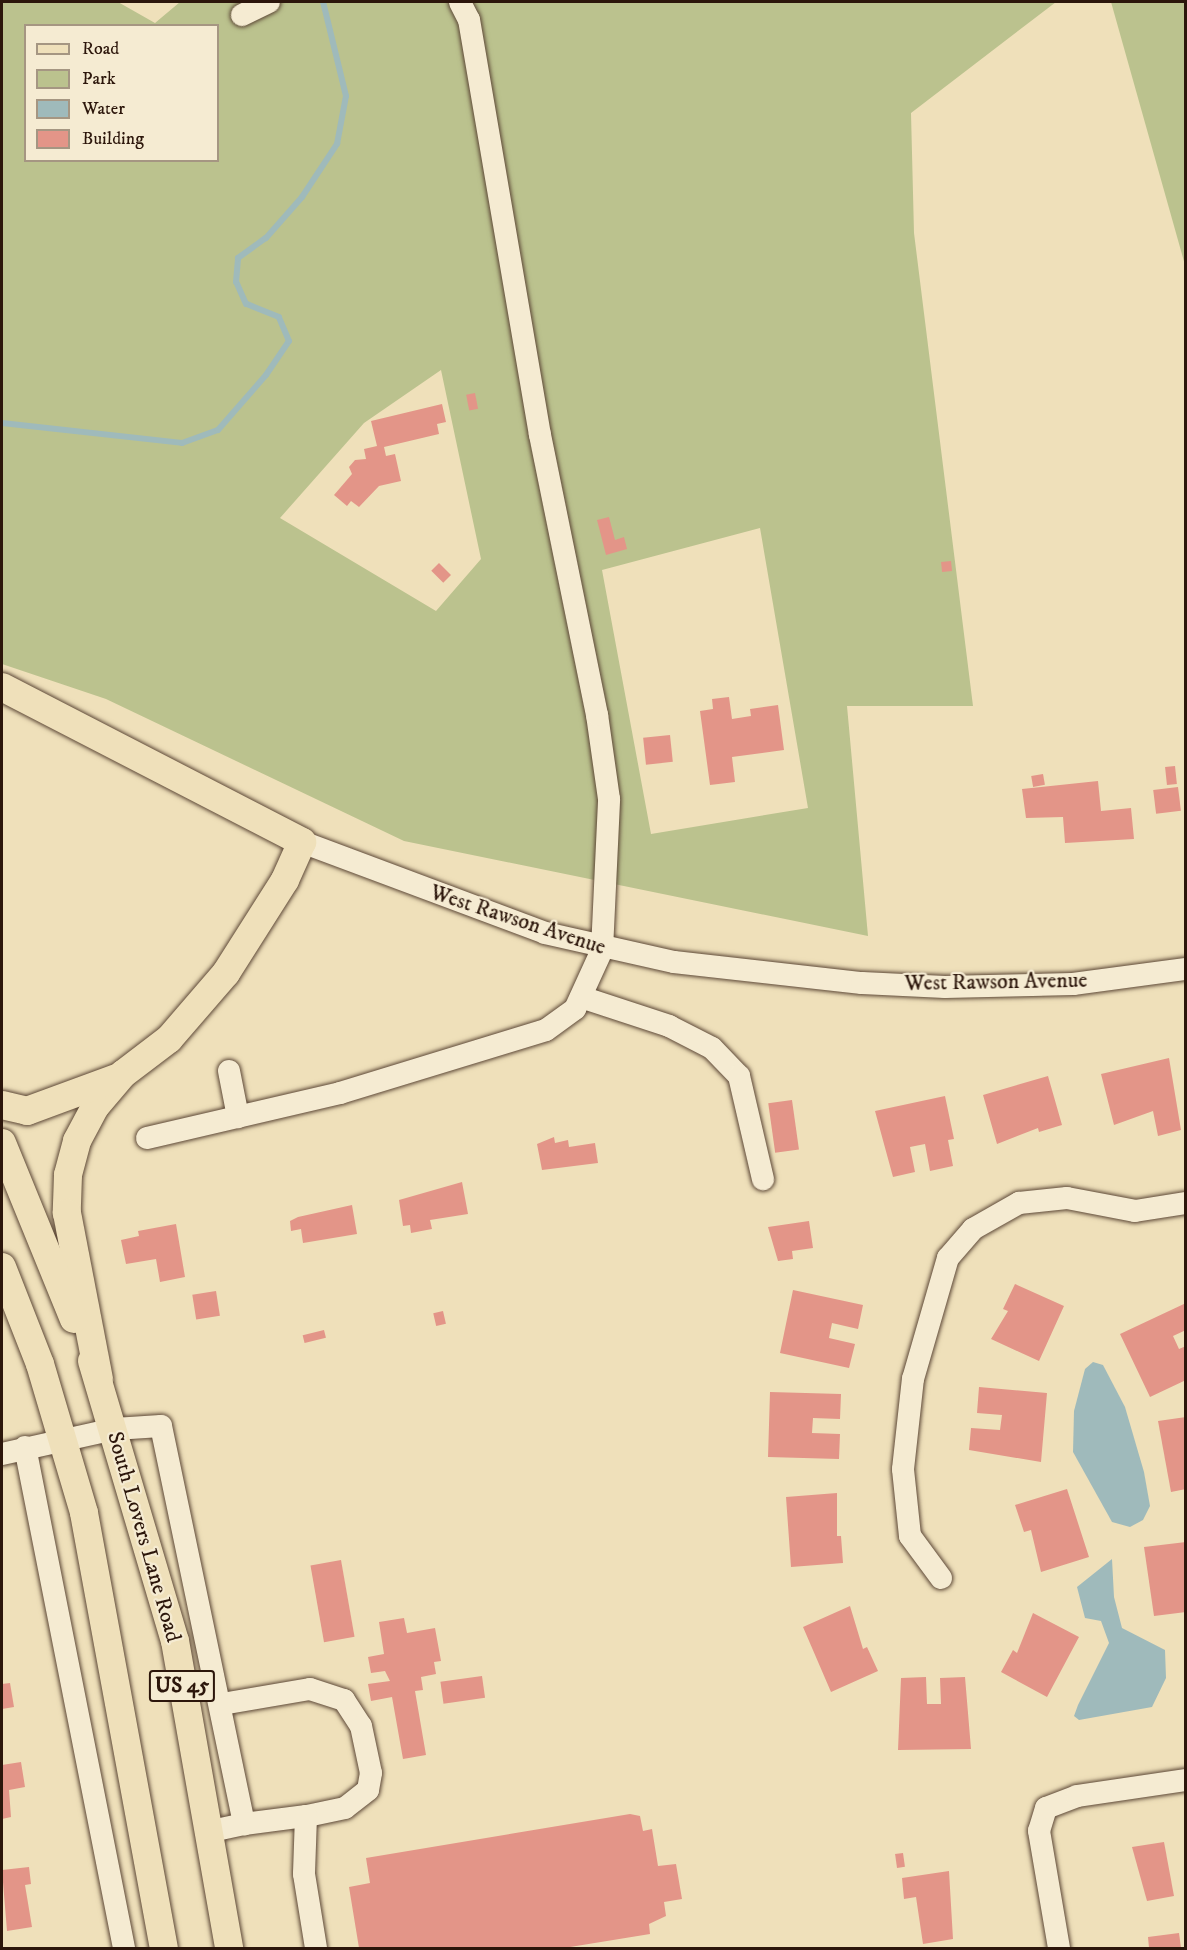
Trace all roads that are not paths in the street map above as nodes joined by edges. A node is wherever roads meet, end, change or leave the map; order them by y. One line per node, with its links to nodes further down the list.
1 (269, 2): 3 (street)
2 (460, 2): 6 (street)
3 (242, 15)
4 (2, 687): 5 (main road, West Rawson Avenue)
5 (302, 842): 6 (street, West Rawson Avenue); 10 (main road)
6 (602, 950): 7 (street, West Rawson Avenue); 8 (street)
7 (1185, 969)
8 (581, 997): 12 (street); 15 (street)
9 (229, 1071): 12 (street)
10 (123, 1074): 11 (main road); 18 (main road)
11 (2, 1105)
12 (238, 1117): 13 (street)
13 (147, 1138)
14 (2, 1143): 18 (main road, South Lovers Lane Road / US 45)
15 (763, 1179)
16 (1185, 1203): 22 (street)
17 (2, 1267): 19 (main road, South Lovers Lane Road / US 45)
18 (99, 1379): 19 (main road, South Lovers Lane Road / US 45)
19 (90, 1434): 20 (street); 23 (street); 27 (main road, South Lovers Lane Road / US 45); 29 (main road, South Lovers Lane Road / US 45)
20 (25, 1447): 21 (street); 28 (street)
21 (2, 1454)
22 (941, 1578)
23 (222, 1704): 25 (street); 26 (street)
24 (1185, 1780): 32 (street)
25 (306, 1816): 26 (street); 31 (street)
26 (244, 1824): 27 (street)
27 (207, 1832): 30 (main road, South Lovers Lane Road / US 45)
28 (124, 1948)
29 (164, 1948)
30 (229, 1948)
31 (316, 1948)
32 (1059, 1948)

